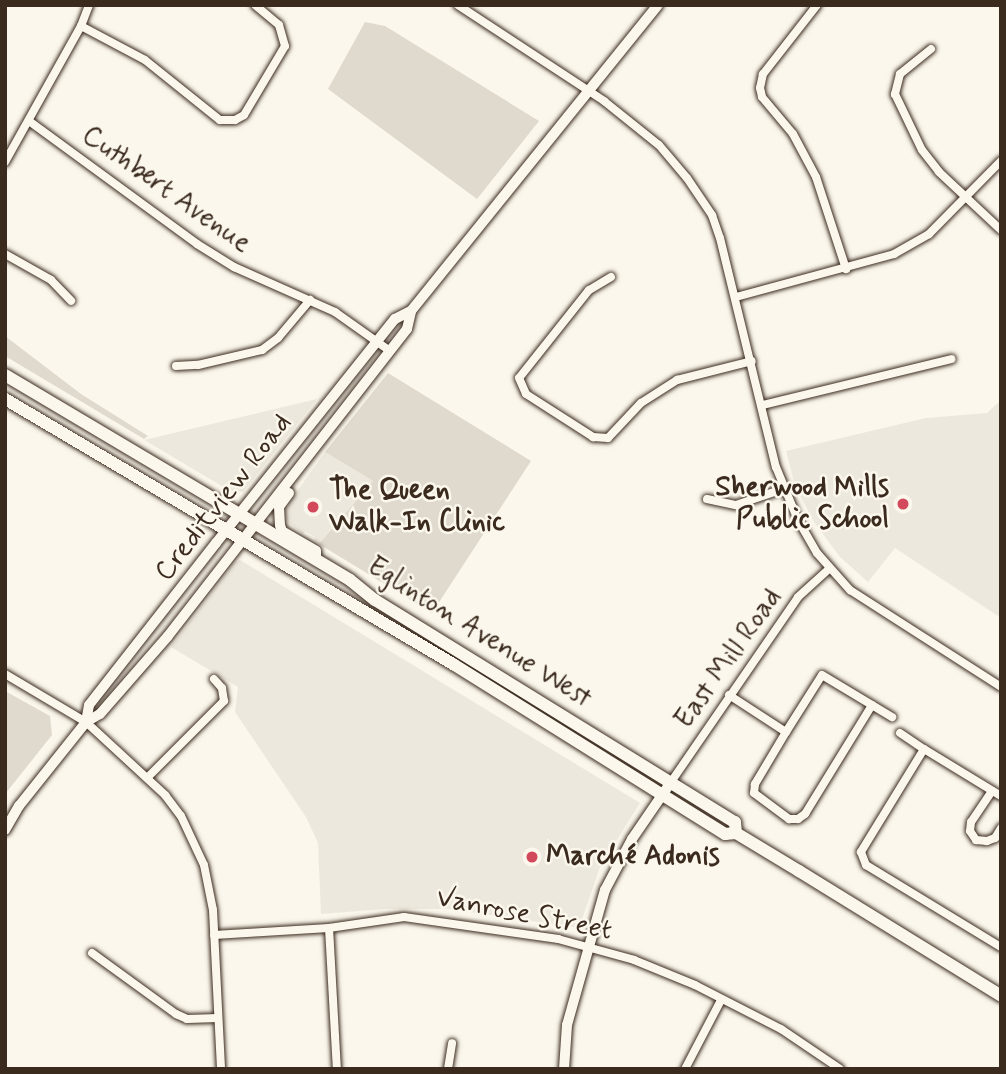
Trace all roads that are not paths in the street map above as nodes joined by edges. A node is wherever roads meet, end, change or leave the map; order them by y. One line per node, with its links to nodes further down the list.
1 (89, 5): 6 (street)
2 (254, 5): 6 (street)
3 (458, 5): 8 (street)
4 (658, 5): 8 (main road, Creditview Road)
5 (817, 5): 15 (street)
6 (81, 26): 9 (street)
7 (931, 49): 12 (street)
8 (590, 90): 17 (street); 20 (main road, Creditview Road)
9 (29, 121): 11 (street); 18 (street, Cuthbert Avenue)
10 (1001, 160): 12 (street)
11 (5, 162)
12 (967, 198): 13 (street); 15 (street)
13 (1001, 230)
14 (5, 254): 19 (street)
15 (846, 269): 17 (street)
16 (611, 277): 24 (street)
17 (737, 297): 24 (street)
18 (310, 300): 21 (street, Cuthbert Avenue); 25 (street)
19 (71, 301)
20 (411, 312): 21 (main road, Creditview Road); 22 (main road, Creditview Road)
21 (378, 342): 22 (street, Cuthbert Avenue); 32 (main road, Creditview Road)
22 (390, 351): 29 (main road, Creditview Road)
23 (951, 359): 28 (street)
24 (752, 361): 28 (street)
25 (176, 366)
26 (5, 375): 32 (main road, Eglinton Avenue West)
27 (5, 399): 34 (main road, Eglinton Avenue West)
28 (763, 405): 30 (street)
29 (310, 455): 33 (main road, Creditview Road); 36 (main road)
30 (783, 489): 31 (street); 37 (street)
31 (707, 499)
32 (240, 513): 33 (main road, Eglinton Avenue West); 34 (main road, Creditview Road)
33 (256, 523): 35 (main road, Creditview Road); 36 (main road, Eglinton Avenue West)
34 (227, 529): 35 (main road, Eglinton Avenue West); 44 (main road, Creditview Road)
35 (244, 539): 44 (main road, Creditview Road); 51 (main road, Eglinton Avenue West)
36 (316, 560): 49 (main road, Eglinton Avenue West)
37 (830, 568): 40 (street); 41 (street, East Mill Road)
38 (5, 674): 44 (street)
39 (214, 680): 48 (street)
40 (1001, 687)
41 (729, 695): 45 (street); 49 (street, East Mill Road)
42 (872, 705): 43 (street); 45 (street); 45 (street)
43 (892, 717)
44 (86, 722): 48 (street); 54 (main road, Creditview Road)
45 (786, 732)
46 (900, 733): 47 (street)
47 (924, 749): 50 (street); 59 (street)
48 (148, 778): 57 (street)
49 (671, 782): 51 (main road); 55 (main road, Eglinton Avenue West)
50 (992, 791): 52 (street); 53 (street)
51 (663, 794): 55 (main road, Eglinton Avenue West); 58 (main road)
52 (1001, 796)
53 (1001, 828)
54 (5, 830)
55 (736, 834): 61 (main road, Eglinton Avenue West)
56 (330, 928): 57 (street, Vanrose Street); 58 (street, Vanrose Street); 67 (street)
57 (214, 935): 63 (street)
58 (589, 947): 62 (street, Vanrose Street); 69 (main road)
59 (1001, 947)
60 (92, 953): 63 (street)
61 (1001, 996)
62 (721, 1000): 65 (street, Vanrose Street); 70 (street)
63 (218, 1018): 66 (street)
64 (452, 1043): 68 (street)
65 (838, 1068)
66 (221, 1069)
67 (337, 1069)
68 (448, 1069)
69 (564, 1069)
70 (685, 1069)

